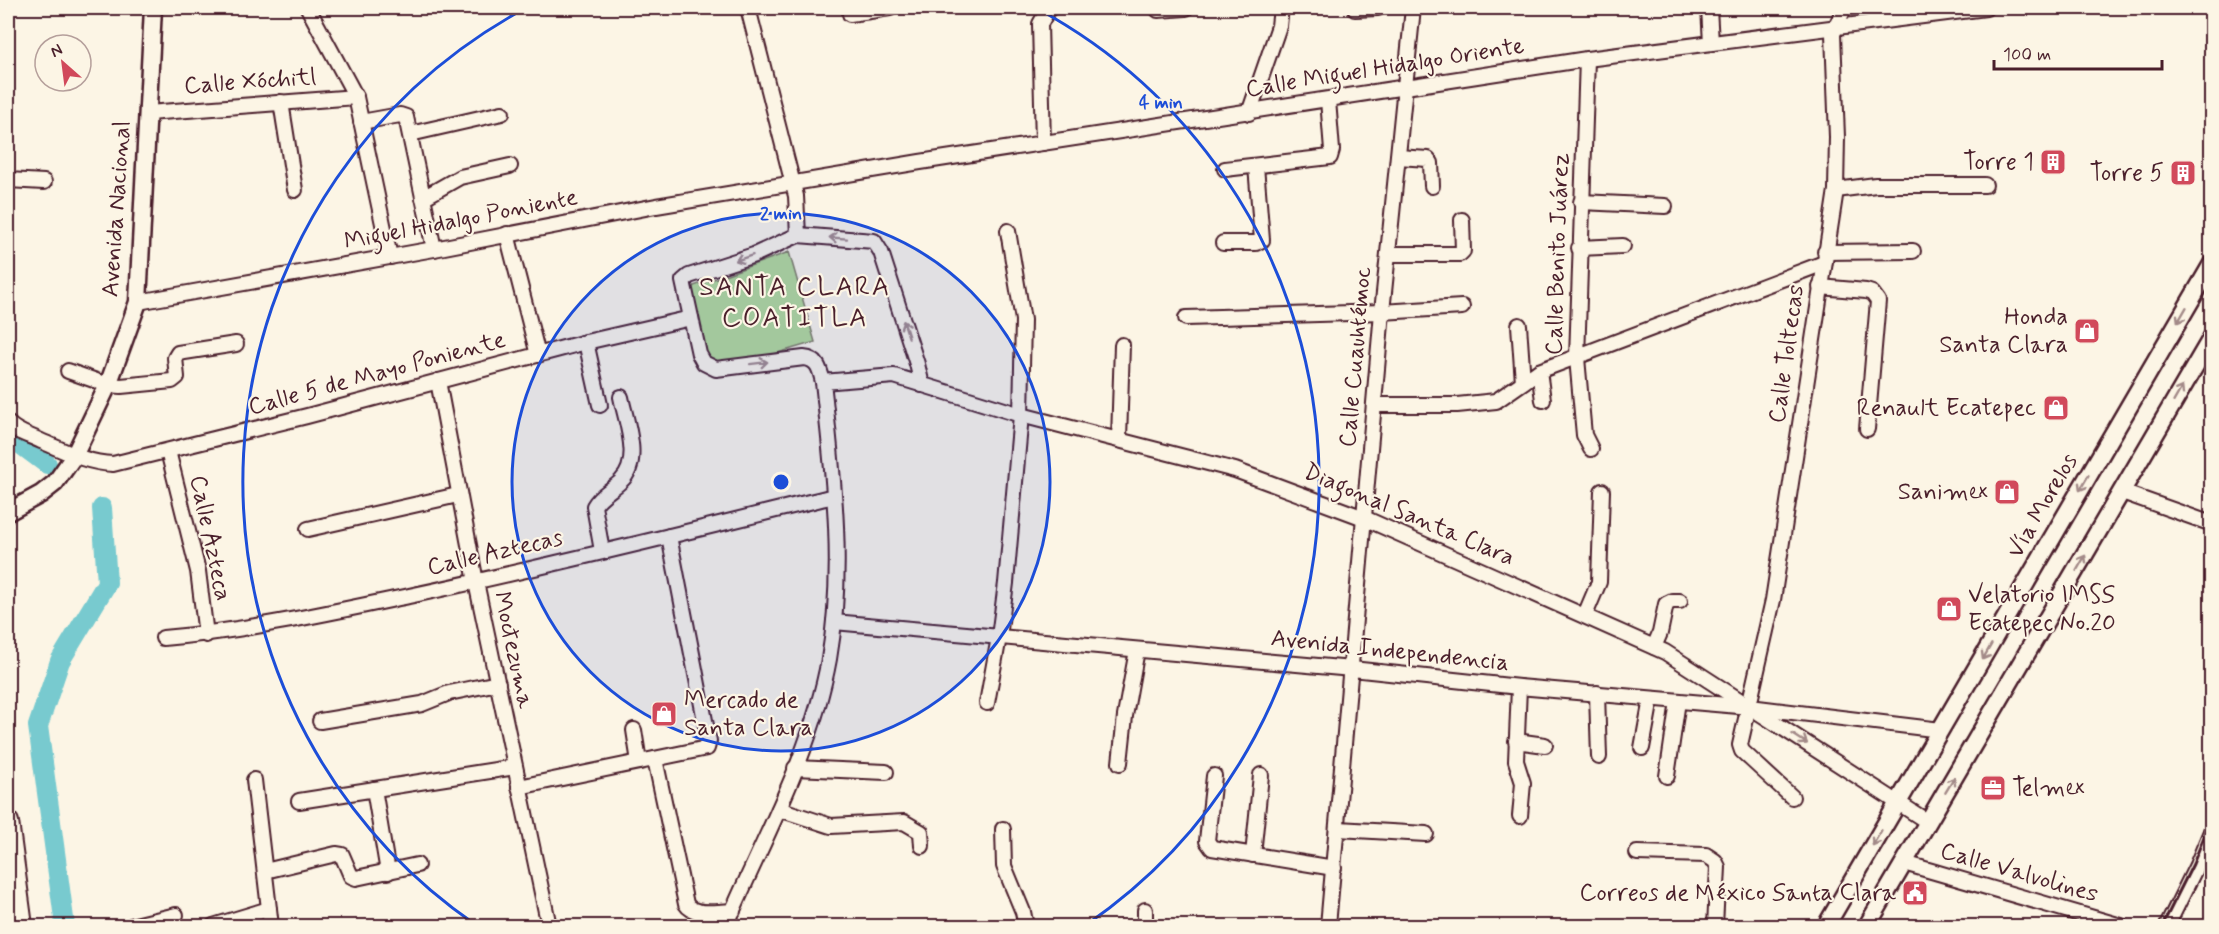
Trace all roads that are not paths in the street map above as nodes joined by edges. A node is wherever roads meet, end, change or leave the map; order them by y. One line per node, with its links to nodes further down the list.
1 (153, 8): 23 (main road, Avenida Nacional)
2 (308, 8): 20 (street)
3 (748, 8): 35 (street)
4 (890, 8): 15 (street)
5 (1049, 8): 28 (street)
6 (1186, 8): 14 (street)
7 (1281, 8): 25 (street)
8 (1378, 8): 13 (street)
9 (1413, 8): 19 (street, Calle Cuauhtémoc)
10 (1709, 8): 17 (street)
11 (1844, 8): 16 (street, Calle Toltecas)
12 (1986, 8): 16 (street, Calle Miguel Hidalgo Oriente)
13 (1355, 9)
14 (1158, 10)
15 (850, 14)
16 (1835, 27): 17 (street, Calle Miguel Hidalgo Oriente); 39 (street, Calle Toltecas)
17 (1711, 43): 18 (street, Calle Miguel Hidalgo Oriente)
18 (1587, 59): 19 (street, Calle Miguel Hidalgo Oriente); 41 (street, Calle Benito Juárez)
19 (1406, 88): 21 (street, Calle Miguel Hidalgo Oriente); 29 (street, Calle Cuauhtémoc)
20 (356, 97): 22 (street, Calle Xóchitl); 26 (street)
21 (1328, 100): 25 (street, Calle Miguel Hidalgo Oriente); 31 (street)
22 (281, 102): 23 (street, Calle Xóchitl); 38 (street)
23 (148, 113): 57 (main road, Avenida Nacional)
24 (502, 113): 27 (street)
25 (1249, 113): 28 (street, Calle Miguel Hidalgo Oriente)
26 (361, 122): 27 (street); 53 (street)
27 (411, 134): 40 (street)
28 (1043, 144): 35 (street, Calle Miguel Hidalgo Oriente)
29 (1398, 157): 37 (street); 52 (street, Calle Cuauhtémoc)
30 (510, 166): 40 (street)
31 (1256, 166): 32 (street); 47 (street)
32 (1225, 169)
33 (8, 180): 34 (street)
34 (44, 182)
35 (793, 183): 45 (street, Miguel Hidalgo Poniente); 46 (street)
36 (1985, 185): 39 (street)
37 (1432, 186)
38 (295, 190)
39 (1836, 190): 54 (street, Calle Toltecas)
40 (423, 198): 50 (street)
41 (1581, 202): 42 (street); 49 (street, Calle Benito Juárez)
42 (1665, 206)
43 (1462, 220): 52 (street)
44 (1008, 231): 80 (street)
45 (507, 234): 50 (street, Miguel Hidalgo Poniente); 67 (street)
46 (798, 235): 60 (street, one-way to 60); 75 (street, one-way to 46)
47 (1223, 243)
48 (1623, 246): 49 (street)
49 (1579, 248): 68 (street, Calle Benito Juárez)
50 (434, 249): 53 (street, Miguel Hidalgo Poniente)
51 (1913, 251): 54 (street)
52 (1389, 254): 59 (street, Calle Cuauhtémoc)
53 (390, 257): 57 (street, Miguel Hidalgo Poniente)
54 (1825, 258): 56 (street, Calle Toltecas); 68 (street)
55 (2211, 264): 116 (main road, Vía Morelos, one-way to 116)
56 (1820, 287): 82 (street); 113 (street, Calle Toltecas)
57 (138, 302): 74 (main road, Avenida Nacional)
58 (1462, 307): 59 (street)
59 (1382, 312): 61 (street); 79 (street, Calle Cuauhtémoc)
60 (691, 318): 64 (street, Calle 5 de Mayo Poniente); 72 (street, one-way to 72)
61 (1186, 318)
62 (1519, 325): 73 (street)
63 (2211, 337): 88 (main road, one-way to 63)
64 (586, 342): 67 (street, Calle 5 de Mayo Poniente); 78 (street)
65 (236, 344): 74 (street)
66 (1122, 345): 83 (street)
67 (538, 355): 71 (street, Calle 5 de Mayo Poniente)
68 (1577, 357): 70 (street); 84 (street, Calle Benito Juárez)
69 (68, 371): 74 (street)
70 (1539, 371): 73 (street); 77 (street)
71 (438, 381): 85 (street, Calle 5 de Mayo Poniente); 89 (street, Moctezuma)
72 (823, 381): 75 (street, Diagonal Santa Clara); 90 (street)
73 (1523, 382): 79 (street)
74 (108, 385): 86 (main road, Avenida Nacional)
75 (922, 385): 80 (street, Diagonal Santa Clara)
76 (621, 397): 96 (street)
77 (1543, 400)
78 (600, 405)
79 (1374, 405): 92 (street, Calle Cuauhtémoc)
80 (1021, 414): 83 (street, Diagonal Santa Clara); 102 (street)
81 (8, 423): 86 (street, Calle 5 de Mayo Poniente)
82 (1867, 429)
83 (1119, 439): 92 (street, Diagonal Santa Clara)
84 (1591, 449)
85 (168, 451): 86 (street, Calle 5 de Mayo Poniente); 101 (street, Calle Azteca)
86 (74, 456): 91 (main road, Avenida Nacional)
87 (1602, 490): 99 (street)
88 (2122, 492): 93 (street); 139 (main road, one-way to 88)
89 (458, 495): 94 (street); 97 (street, Moctezuma)
90 (834, 496): 95 (street, Calle Aztecas); 100 (street)
91 (8, 512)
92 (1364, 518): 99 (street, Diagonal Santa Clara); 106 (street, Calle Cuauhtémoc)
93 (2211, 524)
94 (308, 529)
95 (669, 536): 96 (street, Calle Aztecas); 121 (street)
96 (602, 551): 97 (street, Calle Aztecas)
97 (476, 582): 101 (street, Calle Aztecas); 107 (street, Moctezuma)
98 (1680, 602): 104 (street)
99 (1585, 615): 104 (street, Diagonal Santa Clara)
100 (834, 622): 102 (street, Avenida Independencia); 125 (street)
101 (206, 635): 103 (street, Calle Aztecas)
102 (999, 637): 105 (street, Avenida Independencia); 112 (street)
103 (163, 638)
104 (1654, 647): 113 (street, Diagonal Santa Clara)
105 (1137, 650): 106 (street, Avenida Independencia); 123 (street)
106 (1352, 669): 108 (street, Avenida Independencia); 140 (street, Calle Cuauhtémoc)
107 (498, 683): 114 (street); 124 (street, Moctezuma)
108 (1519, 687): 109 (street, Avenida Independencia); 117 (street)
109 (1597, 693): 110 (street, Avenida Independencia); 120 (street)
110 (1651, 699): 111 (street, Avenida Independencia); 119 (street)
111 (1678, 701): 113 (street, Avenida Independencia); 129 (street)
112 (987, 704)
113 (1750, 707): 116 (street, Avenida Independencia); 133 (street, Calle Toltecas); 135 (street, Diagonal Santa Clara, one-way to 135)
114 (320, 721)
115 (634, 730): 122 (street)
116 (1941, 730): 135 (main road, Vía Morelos)
117 (1516, 741): 118 (street); 137 (street)
118 (1545, 745)
119 (1642, 748)
120 (1599, 757)
121 (655, 759): 122 (street); 154 (street)
122 (639, 762): 131 (street)
123 (1120, 763)
124 (515, 767): 131 (street, Moctezuma); 132 (street)
125 (795, 768): 126 (street); 136 (street)
126 (886, 772)
127 (1261, 775): 146 (street)
128 (1214, 776): 146 (street)
129 (1667, 776)
130 (254, 780): 150 (street)
131 (519, 787): 160 (street, Moctezuma)
132 (374, 789): 134 (street); 151 (street)
133 (1792, 797)
134 (299, 801)
135 (1898, 803): 139 (street, Diagonal Santa Clara); 166 (main road, Vía Morelos, one-way to 166)
136 (779, 809): 144 (street); 154 (street)
137 (1520, 816)
138 (8, 822): 157 (highway)
139 (1928, 822): 147 (main road)
140 (1338, 829): 143 (street); 149 (street, Calle Cuauhtémoc)
141 (2211, 829): 169 (street)
142 (1003, 830): 162 (street)
143 (1425, 834)
144 (922, 846)
145 (1637, 853): 165 (street)
146 (1253, 855): 149 (street)
147 (1904, 863): 167 (main road); 168 (street, Calle Valvolines)
148 (417, 865): 151 (street)
149 (1334, 868): 164 (street, Calle Cuauhtémoc)
150 (265, 871): 151 (street); 152 (street)
151 (388, 872)
152 (269, 909): 156 (street); 159 (street)
153 (1145, 910): 163 (street)
154 (733, 911): 161 (street)
155 (176, 915): 158 (street)
156 (213, 926)
157 (22, 927)
158 (131, 927)
159 (271, 927)
160 (549, 927)
161 (726, 927)
162 (1026, 927)
163 (1145, 927)
164 (1328, 927)
165 (1715, 927)
166 (1826, 927)
167 (1868, 927)
168 (2121, 927)
169 (2167, 927)

